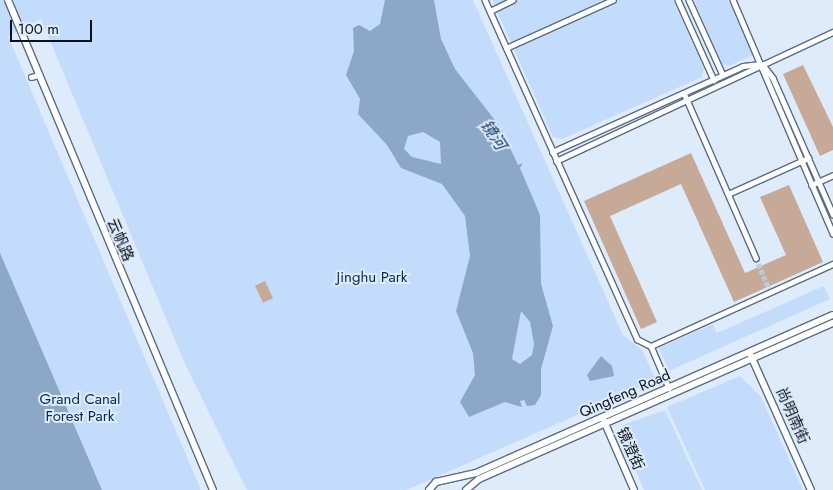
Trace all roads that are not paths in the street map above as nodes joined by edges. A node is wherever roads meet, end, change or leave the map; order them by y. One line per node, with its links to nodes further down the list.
1 (8, 0): 12 (street, 云帆路)
2 (485, 0): 8 (street)
3 (514, 0): 8 (street)
4 (613, 0): 10 (street)
5 (678, 0): 15 (street)
6 (689, 0): 13 (street)
7 (733, 0): 11 (street)
8 (490, 11): 10 (street)
9 (833, 32): 11 (street)
10 (506, 48): 18 (street)
11 (762, 64): 13 (street); 17 (street); 19 (street); 21 (street)
12 (39, 74): 14 (street); 36 (street, 云帆路)
13 (723, 76): 15 (street)
14 (30, 77)
15 (714, 80): 16 (street)
16 (684, 93): 17 (street); 18 (street)
17 (688, 102): 20 (street); 25 (street)
18 (552, 152): 20 (street)
19 (808, 158): 21 (street); 23 (street)
20 (556, 161): 32 (street)
21 (801, 161): 24 (street); 25 (street)
22 (833, 175): 23 (street)
23 (818, 182): 24 (street); 26 (street)
24 (812, 185): 27 (street)
25 (728, 194): 28 (street)
26 (833, 214)
27 (833, 233)
28 (756, 258)
29 (833, 264): 32 (street)
30 (833, 316): 33 (street, Qingfeng Road)
31 (833, 323): 33 (street, Qingfeng Road)
32 (651, 346): 34 (street)
33 (751, 356): 34 (street, Qingfeng Road); 40 (street, 尚明南街)
34 (671, 392): 35 (street, Qingfeng Road)
35 (604, 421): 37 (street, Qingfeng Road); 38 (street, Qingfeng Road); 39 (street, 镜澄街)
36 (213, 490)
37 (429, 490)
38 (466, 490)
39 (634, 490)
40 (811, 490)

